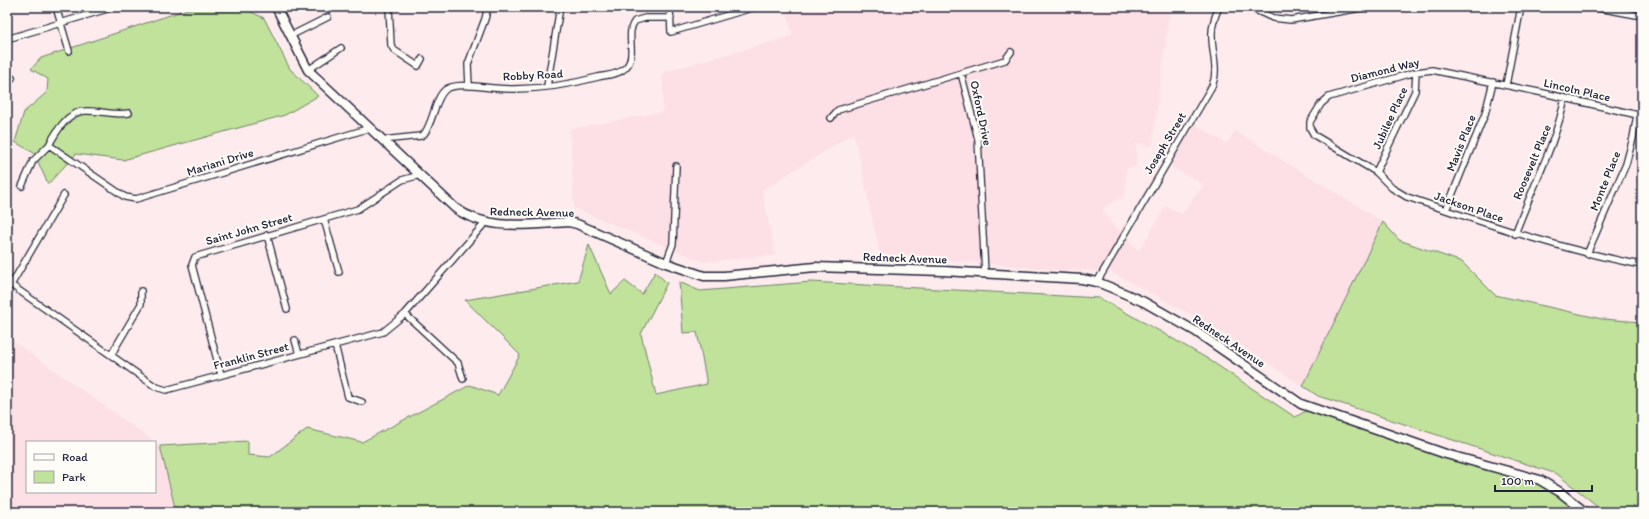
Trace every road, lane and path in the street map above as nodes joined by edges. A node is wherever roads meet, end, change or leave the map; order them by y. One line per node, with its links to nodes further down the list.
1 (56, 7): 17 (street)
2 (114, 7): 17 (street)
3 (276, 7): 18 (street, Redneck Avenue)
4 (389, 7): 23 (street)
5 (488, 7): 31 (street)
6 (560, 7): 32 (street)
7 (670, 7): 16 (street)
8 (755, 7): 16 (street)
9 (1219, 7): 56 (street, Joseph Street)
10 (1249, 7): 11 (street)
11 (1367, 7)
12 (1521, 7): 30 (street)
13 (1593, 7): 14 (street)
14 (1642, 16)
15 (328, 17): 18 (street)
16 (670, 18): 32 (street, Robby Road)
17 (61, 23): 19 (street); 21 (street)
18 (290, 36): 24 (street, Redneck Avenue)
19 (7, 39)
20 (341, 48): 24 (street)
21 (69, 51)
22 (1011, 52): 26 (street)
23 (422, 60)
24 (308, 70): 37 (street, Redneck Avenue)
25 (1416, 72): 28 (street, Diamond Way); 38 (street, Diamond Way); 42 (street, Jubilee Place)
26 (961, 73): 36 (street, Oxford Drive); 55 (street, Oxford Drive)
27 (12, 78): 29 (street)
28 (1493, 82): 30 (street, Diamond Way); 46 (street, Mavis Place)
29 (7, 84)
30 (1506, 85): 33 (street, Lincoln Place)
31 (468, 86): 32 (street, Robby Road); 39 (street, Robby Road)
32 (547, 86)
33 (1565, 98): 35 (street, Lincoln Place); 49 (street, Roosevelt Place)
34 (128, 113): 40 (street)
35 (1639, 116): 51 (street, Monte Place)
36 (831, 118)
37 (370, 128): 39 (street, Redneck Avenue); 40 (street, Mariani Drive)
38 (1310, 128): 42 (street, Jackson Place)
39 (382, 140): 43 (street, Redneck Avenue)
40 (49, 146): 44 (street)
41 (676, 166): 52 (street)
42 (1376, 172): 46 (street, Jackson Place)
43 (420, 175): 47 (street, Saint John Street); 48 (street, Redneck Avenue)
44 (22, 186)
45 (64, 195): 57 (street)
46 (1446, 210): 49 (street, Jackson Place)
47 (324, 219): 50 (street, Saint John Street); 54 (street)
48 (485, 224): 52 (street, Redneck Avenue); 60 (street, Franklin Street)
49 (1515, 234): 51 (street, Jackson Place)
50 (267, 235): 59 (street); 65 (street, Saint John Street)
51 (1588, 254): 53 (street, Jackson Place)
52 (666, 264): 55 (street, Redneck Avenue)
53 (1642, 265)
54 (339, 272)
55 (984, 273): 56 (street, Redneck Avenue)
56 (1097, 282): 68 (street, Redneck Avenue)
57 (9, 283): 64 (street, Franklin Street)
58 (141, 291): 64 (street)
59 (287, 309)
60 (405, 314): 62 (street, Franklin Street); 66 (street)
61 (295, 340): 63 (street)
62 (335, 345): 63 (street, Franklin Street); 67 (street)
63 (299, 354): 65 (street, Franklin Street)
64 (111, 355): 65 (street, Franklin Street)
65 (221, 375)
66 (463, 379)
67 (362, 402)
68 (1585, 512)

